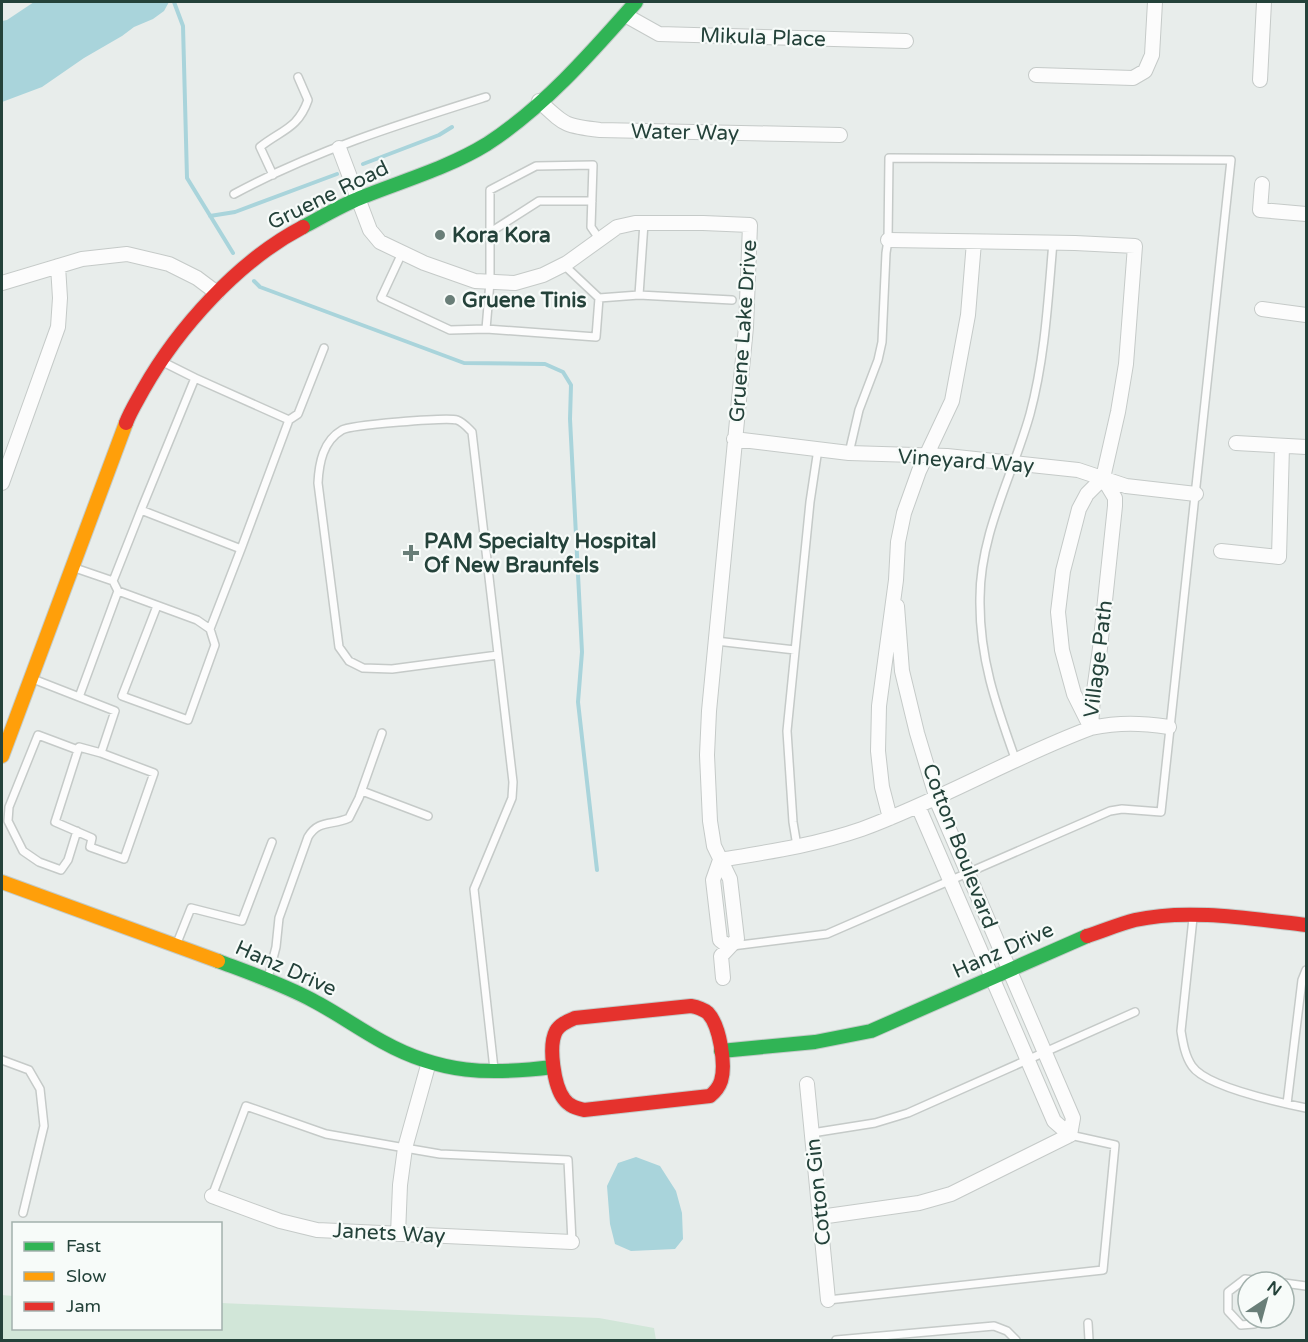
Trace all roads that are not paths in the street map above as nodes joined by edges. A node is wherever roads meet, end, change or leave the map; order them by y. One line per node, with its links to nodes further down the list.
1 (636, 2): 4 (street, Gruene Road)
2 (1155, 2): 6 (street)
3 (1264, 2): 8 (street)
4 (625, 15): 5 (street, Mikula Place); 10 (street, Gruene Road)
5 (906, 42)
6 (1036, 75)
7 (298, 77): 13 (lane)
8 (1260, 81)
9 (486, 97): 12 (lane, Gruene Road)
10 (539, 100): 11 (street, Water Way); 16 (street, Gruene Road)
11 (840, 135)
12 (339, 148): 13 (lane, Gruene Road); 16 (street, Gruene Lake Drive)
13 (273, 175): 15 (lane, Gruene Road)
14 (1262, 184): 18 (street)
15 (234, 195)
16 (357, 199): 25 (street, Gruene Lake Drive); 30 (street, Gruene Road)
17 (592, 201): 20 (lane); 20 (lane); 21 (lane)
18 (1306, 214)
19 (644, 223): 21 (street, Gruene Lake Drive); 31 (lane); 41 (street, Gruene Lake Drive)
20 (489, 234): 28 (lane)
21 (600, 240): 26 (street, Gruene Lake Drive)
22 (888, 240): 23 (street, Village Path); 46 (lane); 51 (lane)
23 (974, 242): 24 (street, Village Path); 47 (street, Cotton Boulevard)
24 (1053, 242): 48 (lane); 49 (street, Village Path)
25 (402, 253): 28 (street, Gruene Lake Drive); 36 (lane)
26 (564, 265): 28 (street, Gruene Lake Drive); 32 (lane)
27 (58, 266): 29 (street); 30 (street); 50 (street)
28 (490, 282): 36 (lane)
29 (2, 283)
30 (217, 293): 38 (street, Gruene Road)
31 (639, 295): 32 (lane); 33 (lane)
32 (599, 298): 36 (lane)
33 (732, 300)
34 (1262, 309): 35 (street)
35 (1306, 315)
36 (486, 329)
37 (324, 348): 40 (lane)
38 (161, 361): 39 (lane); 55 (street, Gruene Road)
39 (195, 378): 40 (lane); 52 (lane)
40 (290, 420): 53 (lane)
41 (734, 439): 45 (street, Vineyard Way); 61 (street, Gruene Lake Drive)
42 (1236, 443): 43 (street)
43 (1282, 446): 44 (street); 54 (street)
44 (1306, 447)
45 (818, 449): 46 (street, Vineyard Way); 62 (lane)
46 (849, 453): 47 (street, Vineyard Way)
47 (927, 456): 48 (street, Vineyard Way); 56 (street, Cotton Boulevard)
48 (1014, 464): 49 (street, Vineyard Way); 72 (lane)
49 (1103, 478): 51 (street, Vineyard Way); 67 (street, Village Path); 67 (street, Village Path)
50 (2, 483)
51 (1196, 494): 66 (lane)
52 (141, 510): 53 (lane); 57 (lane)
53 (241, 549): 60 (lane)
54 (1221, 551)
55 (72, 567): 57 (lane); 64 (street, Gruene Road)
56 (896, 580): 74 (street, Cotton Boulevard); 77 (street, Cotton Boulevard)
57 (113, 581): 58 (lane)
58 (118, 591): 59 (lane); 65 (lane)
59 (157, 606): 60 (lane); 60 (lane)
60 (210, 629)
61 (716, 641): 62 (lane); 81 (street, Gruene Lake Drive)
62 (795, 650): 80 (lane)
63 (498, 655): 63 (lane); 101 (lane)
64 (30, 678): 65 (lane); 71 (street, Gruene Road)
65 (79, 697): 70 (lane)
66 (1169, 727): 67 (street); 82 (lane)
67 (1091, 728): 72 (street)
68 (382, 733): 73 (lane)
69 (78, 750): 70 (lane); 78 (lane); 78 (lane)
70 (101, 753): 78 (lane)
71 (2, 756)
72 (1016, 761): 74 (street)
73 (362, 791): 76 (lane); 93 (lane)
74 (937, 797): 75 (street); 82 (street, Cotton Boulevard)
75 (918, 806): 77 (street); 84 (street, Cotton Boulevard)
76 (428, 816)
77 (890, 818): 80 (street)
78 (77, 831)
79 (272, 842): 87 (lane)
80 (797, 846): 81 (street)
81 (720, 860): 88 (street, Gruene Lake Drive)
82 (968, 874): 84 (lane); 89 (street, Cotton Boulevard)
83 (2, 882): 87 (street, Hanz Drive)
84 (950, 882): 88 (lane); 91 (street, Cotton Boulevard)
85 (1193, 916): 86 (street, Hanz Drive); 89 (street, Hanz Drive); 103 (lane)
86 (1306, 925)
87 (176, 945): 93 (street, Hanz Drive)
88 (729, 947): 92 (street)
89 (1010, 970): 91 (street, Hanz Drive); 96 (street, Cotton Boulevard)
90 (1306, 970): 103 (lane)
91 (992, 977): 95 (street, Hanz Drive); 98 (street, Cotton Boulevard)
92 (723, 978)
93 (267, 981): 99 (street, Hanz Drive)
94 (1135, 1012): 96 (lane)
95 (721, 1051): 100 (street); 100 (street)
96 (1044, 1053): 98 (lane); 106 (street, Cotton Boulevard)
97 (2, 1060): 109 (lane)
98 (1028, 1061): 105 (lane); 106 (street, Cotton Boulevard)
99 (429, 1062): 101 (street, Hanz Drive); 107 (street)
100 (554, 1067): 101 (street, Hanz Drive)
101 (495, 1072)
102 (807, 1084): 105 (street, Cotton Gin)
103 (1287, 1104): 104 (lane)
104 (1306, 1108)
105 (812, 1133): 110 (street, Cotton Gin)
106 (1070, 1135): 110 (street); 114 (lane)
107 (405, 1148): 108 (lane); 111 (street); 112 (lane)
108 (212, 1196): 111 (street, Janets Way)
109 (23, 1212)
110 (820, 1217): 114 (street, Cotton Gin)
111 (398, 1234): 112 (street, Janets Way)
112 (572, 1242)
113 (1236, 1286): 115 (lane)
114 (828, 1300)
115 (1236, 1320)
116 (1088, 1323): 122 (lane)
117 (940, 1331): 118 (lane); 120 (lane); 121 (lane)
118 (863, 1339): 119 (lane)
119 (836, 1341)
120 (941, 1341)
121 (1016, 1341)
122 (1089, 1341)

